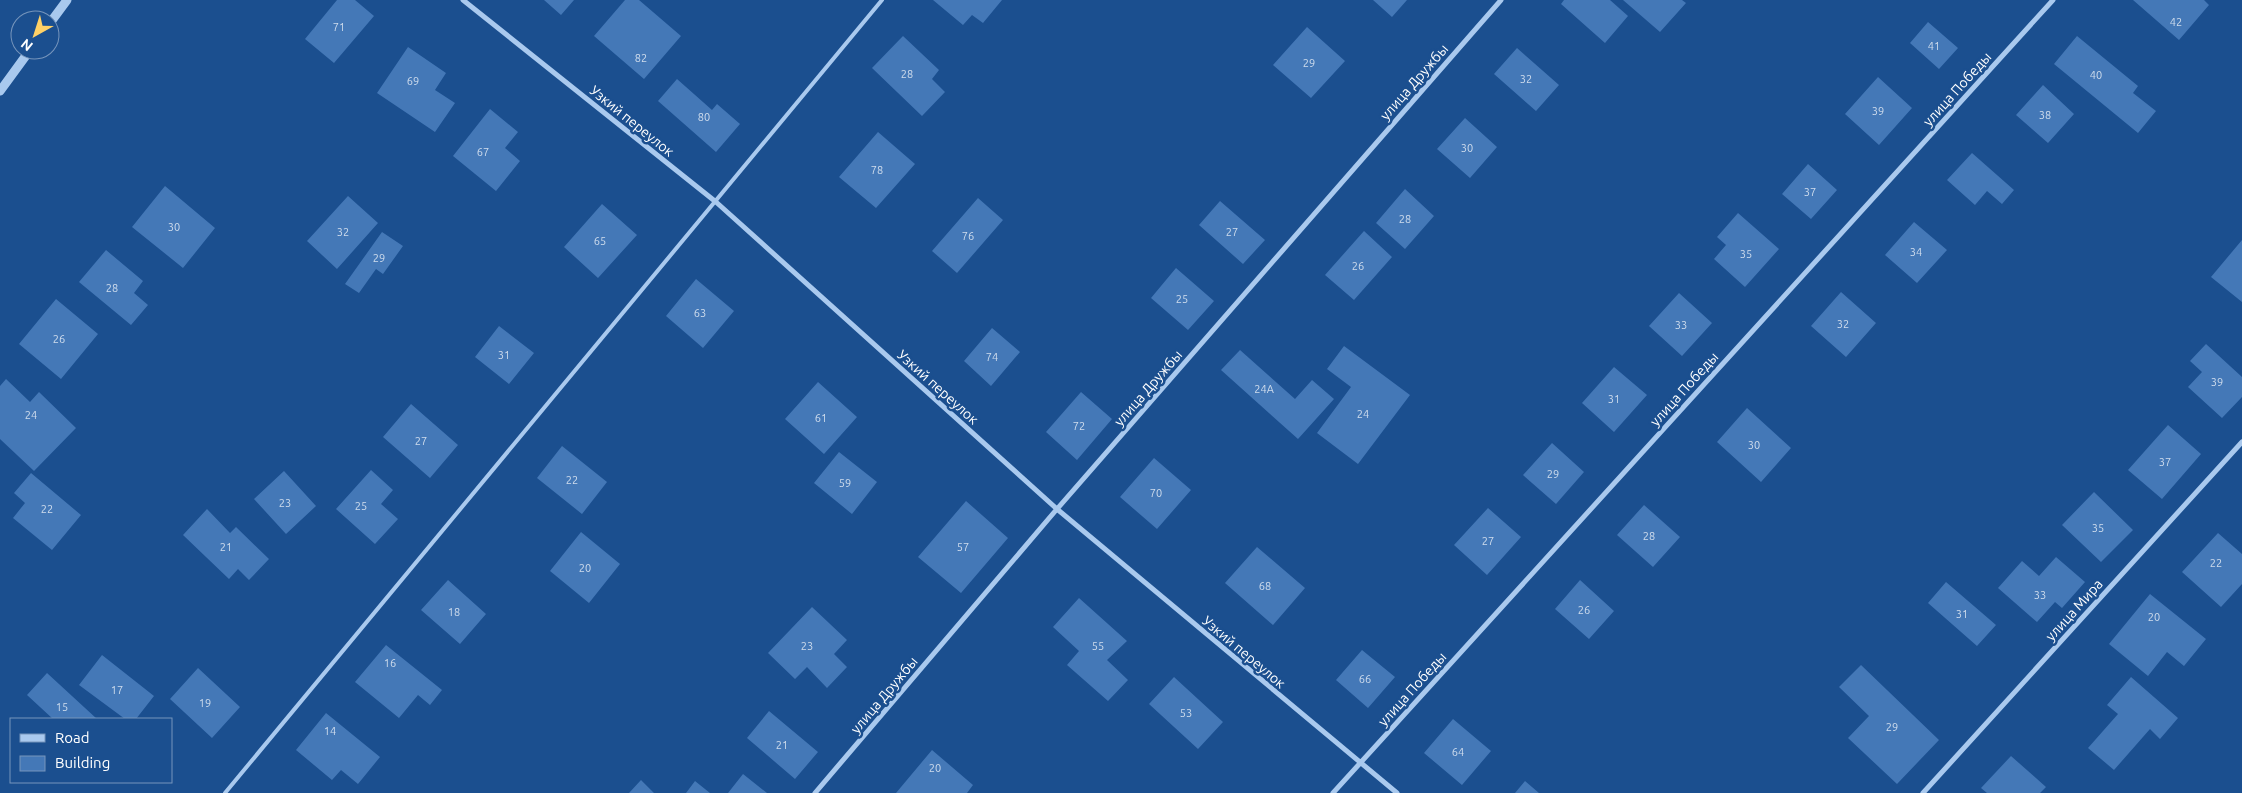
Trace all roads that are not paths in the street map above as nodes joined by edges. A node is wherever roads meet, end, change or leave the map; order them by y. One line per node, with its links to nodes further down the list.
1 (463, 0): 7 (street, Узкий переулок)
2 (882, 0): 7 (lane)
3 (1500, 0): 9 (street, улица Дружбы)
4 (2053, 0): 10 (street, улица Победы)
5 (22, 60): 6 (street)
6 (0, 90)
7 (716, 202): 9 (street, Узкий переулок); 11 (lane)
8 (2242, 442): 15 (street, улица Мира)
9 (1056, 510): 10 (street, Узкий переулок); 12 (street, улица Дружбы)
10 (1360, 763): 13 (street, улица Победы); 14 (street, Узкий переулок)
11 (225, 793)
12 (815, 793)
13 (1333, 793)
14 (1397, 793)
15 (1923, 793)

